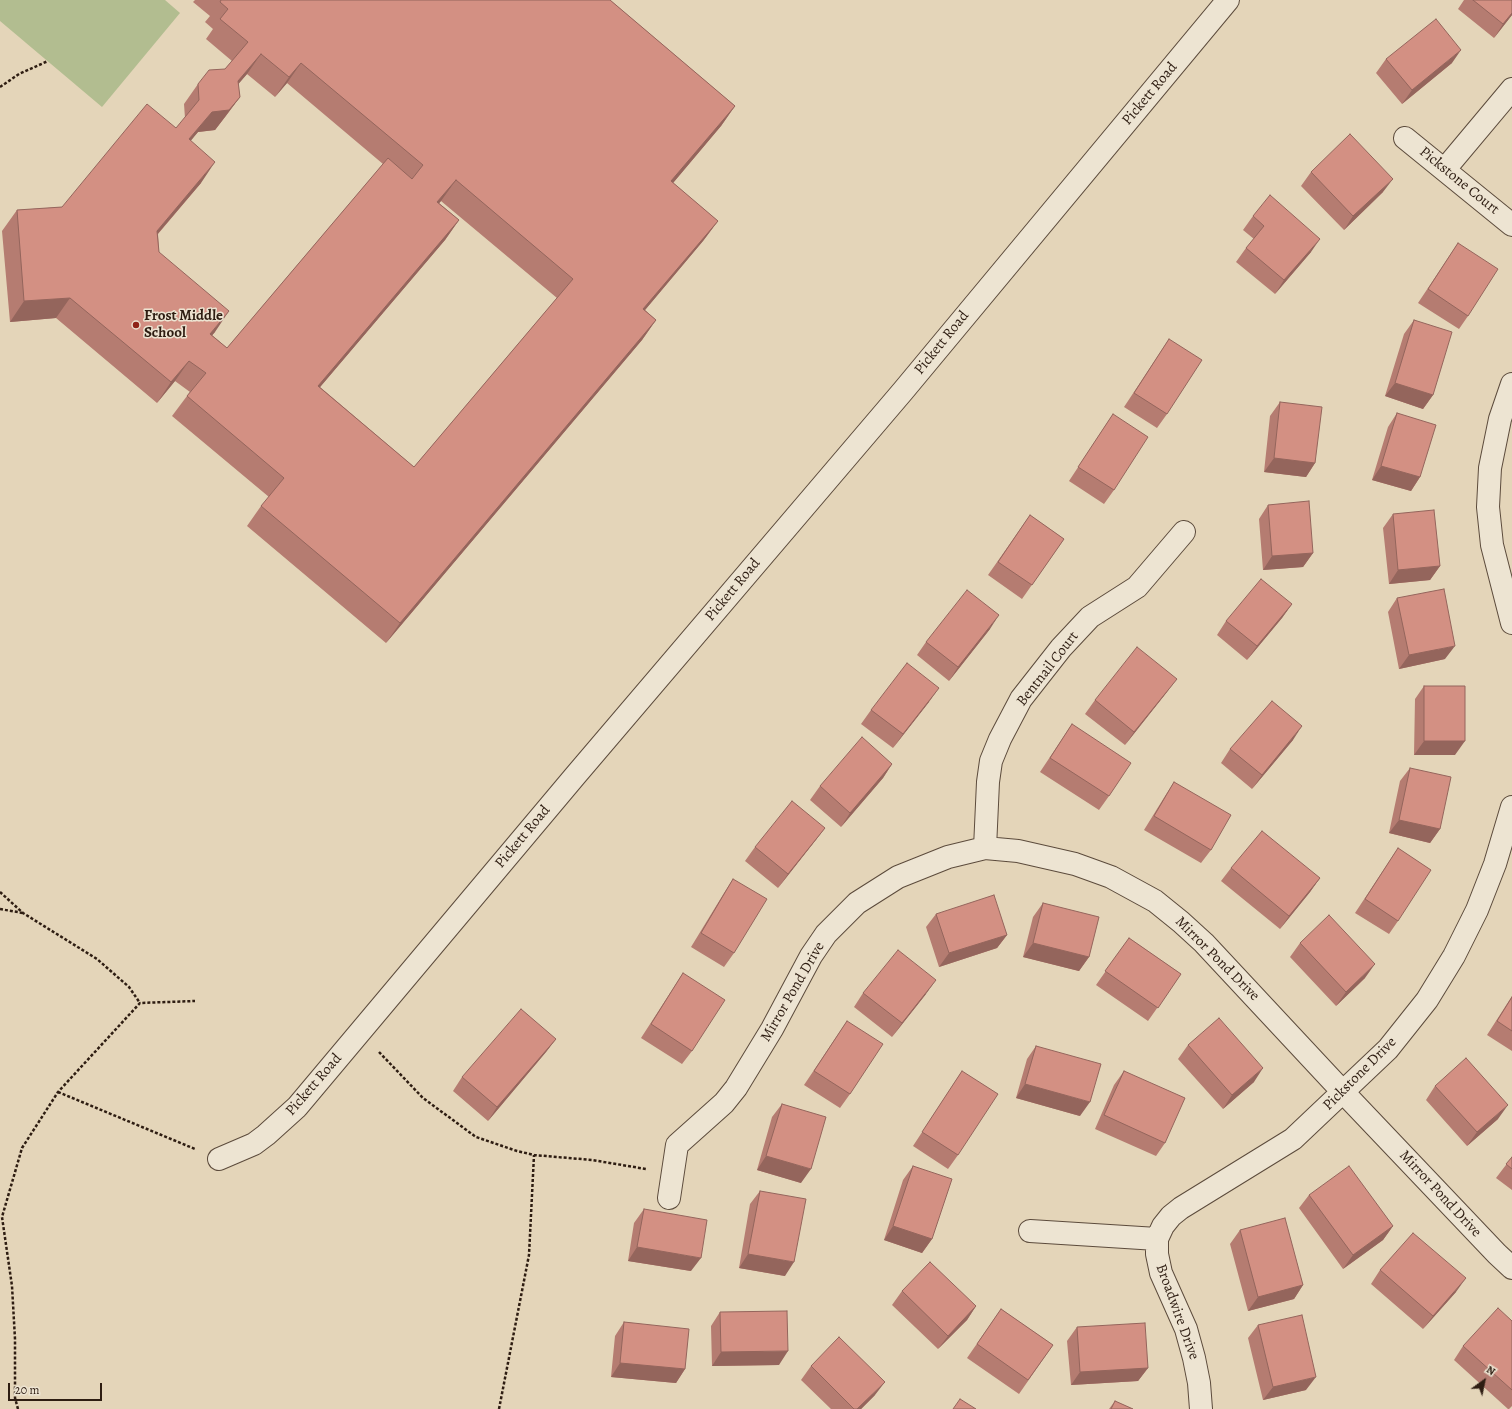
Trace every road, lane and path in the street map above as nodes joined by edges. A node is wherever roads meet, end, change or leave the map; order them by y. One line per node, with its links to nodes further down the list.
1 (1228, 0): 18 (street, Pickett Road)
2 (48, 61): 3 (path)
3 (0, 87)
4 (1512, 89): 6 (street)
5 (1405, 138): 6 (street, Pickstone Court)
6 (1445, 169): 7 (street, Pickstone Court)
7 (1512, 225)
8 (1512, 384): 10 (street)
9 (1184, 532): 12 (street, Bentnail Court)
10 (1512, 623)
11 (1512, 807): 20 (street, Pickstone Drive)
12 (985, 848): 20 (street, Mirror Pond Drive); 23 (street, Mirror Pond Drive)
13 (0, 892): 15 (path)
14 (0, 909): 15 (path)
15 (23, 913): 17 (path)
16 (195, 1001): 17 (path)
17 (140, 1003): 19 (path)
18 (360, 1031): 21 (path); 22 (street, Pickett Road)
19 (58, 1092): 22 (path); 28 (path)
20 (1343, 1092): 26 (street, Pickstone Drive); 27 (street, Mirror Pond Drive)
21 (534, 1156): 23 (path); 29 (path)
22 (219, 1158)
23 (673, 1173): 24 (street, Mirror Pond Drive)
24 (669, 1198)
25 (1030, 1231): 26 (street)
26 (1157, 1240): 30 (street, Broadwire Drive)
27 (1512, 1268)
28 (18, 1409)
29 (499, 1409)
30 (1201, 1409)

